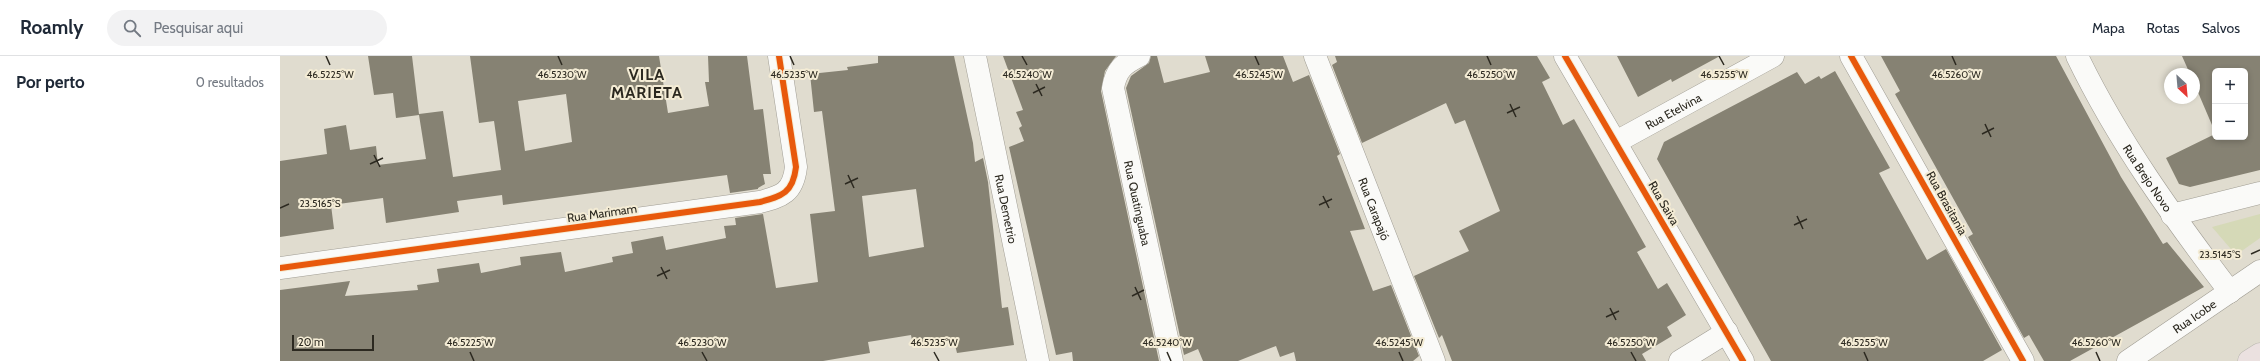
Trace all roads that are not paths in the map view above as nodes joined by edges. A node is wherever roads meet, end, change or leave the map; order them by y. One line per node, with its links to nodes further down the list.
1 (779, 56): 12 (street, Rua Marimam)
2 (975, 56): 17 (street, Rua Demetrio)
3 (1139, 56): 18 (street, Rua Quatinguaba)
4 (1315, 56): 19 (street, Rua Carapajó)
5 (1565, 56): 9 (street, Rua Saiva)
6 (1773, 56): 9 (street, Rua Etelvina)
7 (1851, 56): 22 (street, Rua Brasitania)
8 (2077, 56): 11 (street, Rua Brejo Novo)
9 (1616, 142): 15 (street, Rua Saiva)
10 (2260, 193): 11 (street)
11 (2172, 215): 14 (street, Rua Brejo Novo)
12 (280, 268)
13 (2260, 271): 14 (street, Rua Icobe)
14 (2230, 292): 23 (street, Rua Icobe)
15 (1727, 332): 20 (street); 21 (street, Rua Saiva)
16 (2260, 354): 24 (main road)
17 (1038, 361)
18 (1172, 361)
19 (1434, 361)
20 (1680, 361)
21 (1743, 361)
22 (2023, 361)
23 (2128, 361)
24 (2249, 361)

